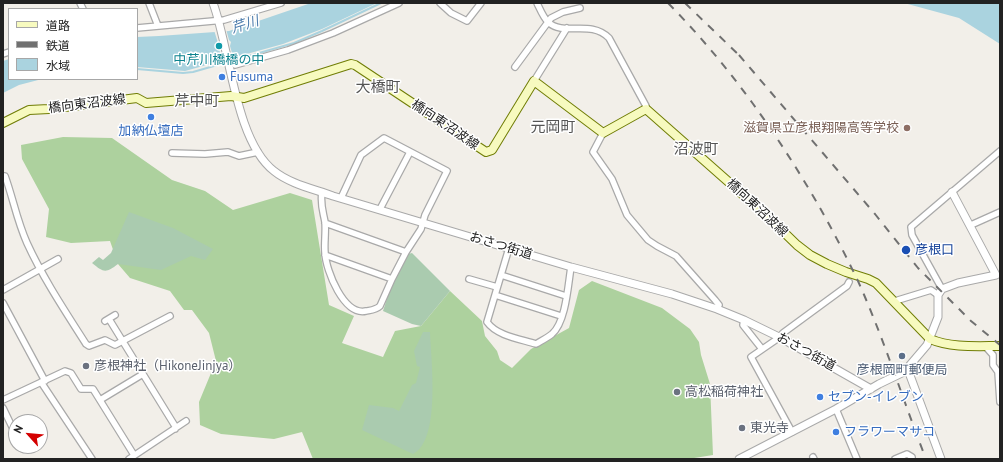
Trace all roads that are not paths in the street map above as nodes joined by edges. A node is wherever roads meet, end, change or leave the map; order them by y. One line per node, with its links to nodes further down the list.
1 (149, 3): 11 (street)
2 (213, 3): 9 (street, おさつ街道)
3 (281, 3): 9 (street)
4 (399, 3): 14 (street)
5 (440, 3): 6 (street)
6 (481, 3)
7 (537, 3): 10 (street)
8 (580, 8): 10 (street)
9 (218, 22): 11 (street); 14 (street, おさつ街道)
10 (548, 22): 13 (street); 15 (street)
11 (158, 26): 12 (street)
12 (138, 28)
13 (567, 28): 16 (street); 18 (street)
14 (232, 65): 17 (street, おさつ街道)
15 (515, 67)
16 (534, 81): 17 (main road, 橋向東沼波線); 20 (main road)
17 (237, 98): 19 (main road, 橋向東沼波線); 21 (street, おさつ街道)
18 (646, 108): 20 (main road); 50 (main road, 橋向東沼波線)
19 (3, 123)
20 (603, 132): 52 (street)
21 (258, 152): 24 (street); 26 (street, おさつ街道)
22 (410, 152): 28 (street); 29 (street); 31 (street)
23 (1000, 152): 27 (street)
24 (172, 153)
25 (3, 176): 39 (street)
26 (322, 192): 28 (street, おさつ街道); 32 (street)
27 (952, 192): 33 (street); 47 (street)
28 (341, 198): 29 (street, おさつ街道)
29 (380, 209): 31 (street, おさつ街道)
30 (1000, 212): 33 (street)
31 (422, 222): 34 (street, おさつ街道); 35 (street)
32 (325, 223): 35 (street); 36 (street)
33 (971, 226): 41 (street)
34 (509, 248): 38 (street, おさつ街道); 40 (street)
35 (406, 252): 42 (street)
36 (325, 255): 42 (street); 42 (street)
37 (58, 259): 39 (street)
38 (571, 267): 49 (street); 52 (street, おさつ街道)
39 (40, 269): 46 (street); 59 (street)
40 (501, 275): 45 (street); 49 (street)
41 (998, 275): 47 (street)
42 (392, 279)
43 (469, 279): 45 (street)
44 (849, 282): 57 (street)
45 (497, 288): 48 (street)
46 (3, 290)
47 (940, 292): 50 (street); 58 (street)
48 (495, 296): 55 (street); 55 (street)
49 (566, 296): 55 (street)
50 (895, 301): 58 (main road, 橋向東沼波線)
51 (3, 303): 66 (street)
52 (717, 309): 56 (street, おさつ街道)
53 (115, 315): 59 (street)
54 (170, 316): 59 (street)
55 (562, 316)
56 (744, 320): 57 (street, おさつ街道); 62 (street)
57 (780, 337): 62 (street); 67 (street, おさつ街道)
58 (930, 339): 60 (main road); 63 (street)
59 (122, 341): 65 (street)
60 (985, 346): 61 (main road); 64 (street)
61 (1000, 346)
62 (762, 349): 76 (street)
63 (908, 370): 67 (street); 84 (street)
64 (999, 372): 70 (street)
65 (143, 374): 69 (street); 75 (street)
66 (43, 381): 68 (street); 69 (street); 78 (street)
67 (871, 388): 72 (street)
68 (3, 400)
69 (100, 400): 77 (street)
70 (1000, 402)
71 (3, 408): 73 (street)
72 (836, 409): 76 (street); 81 (street)
73 (8, 418)
74 (186, 421): 75 (street)
75 (175, 429): 77 (street)
76 (792, 432): 80 (street)
77 (134, 455): 79 (street)
78 (92, 459)
79 (129, 459)
80 (739, 459)
81 (857, 459)
82 (895, 459): 83 (street)
83 (912, 459)
84 (941, 459)

